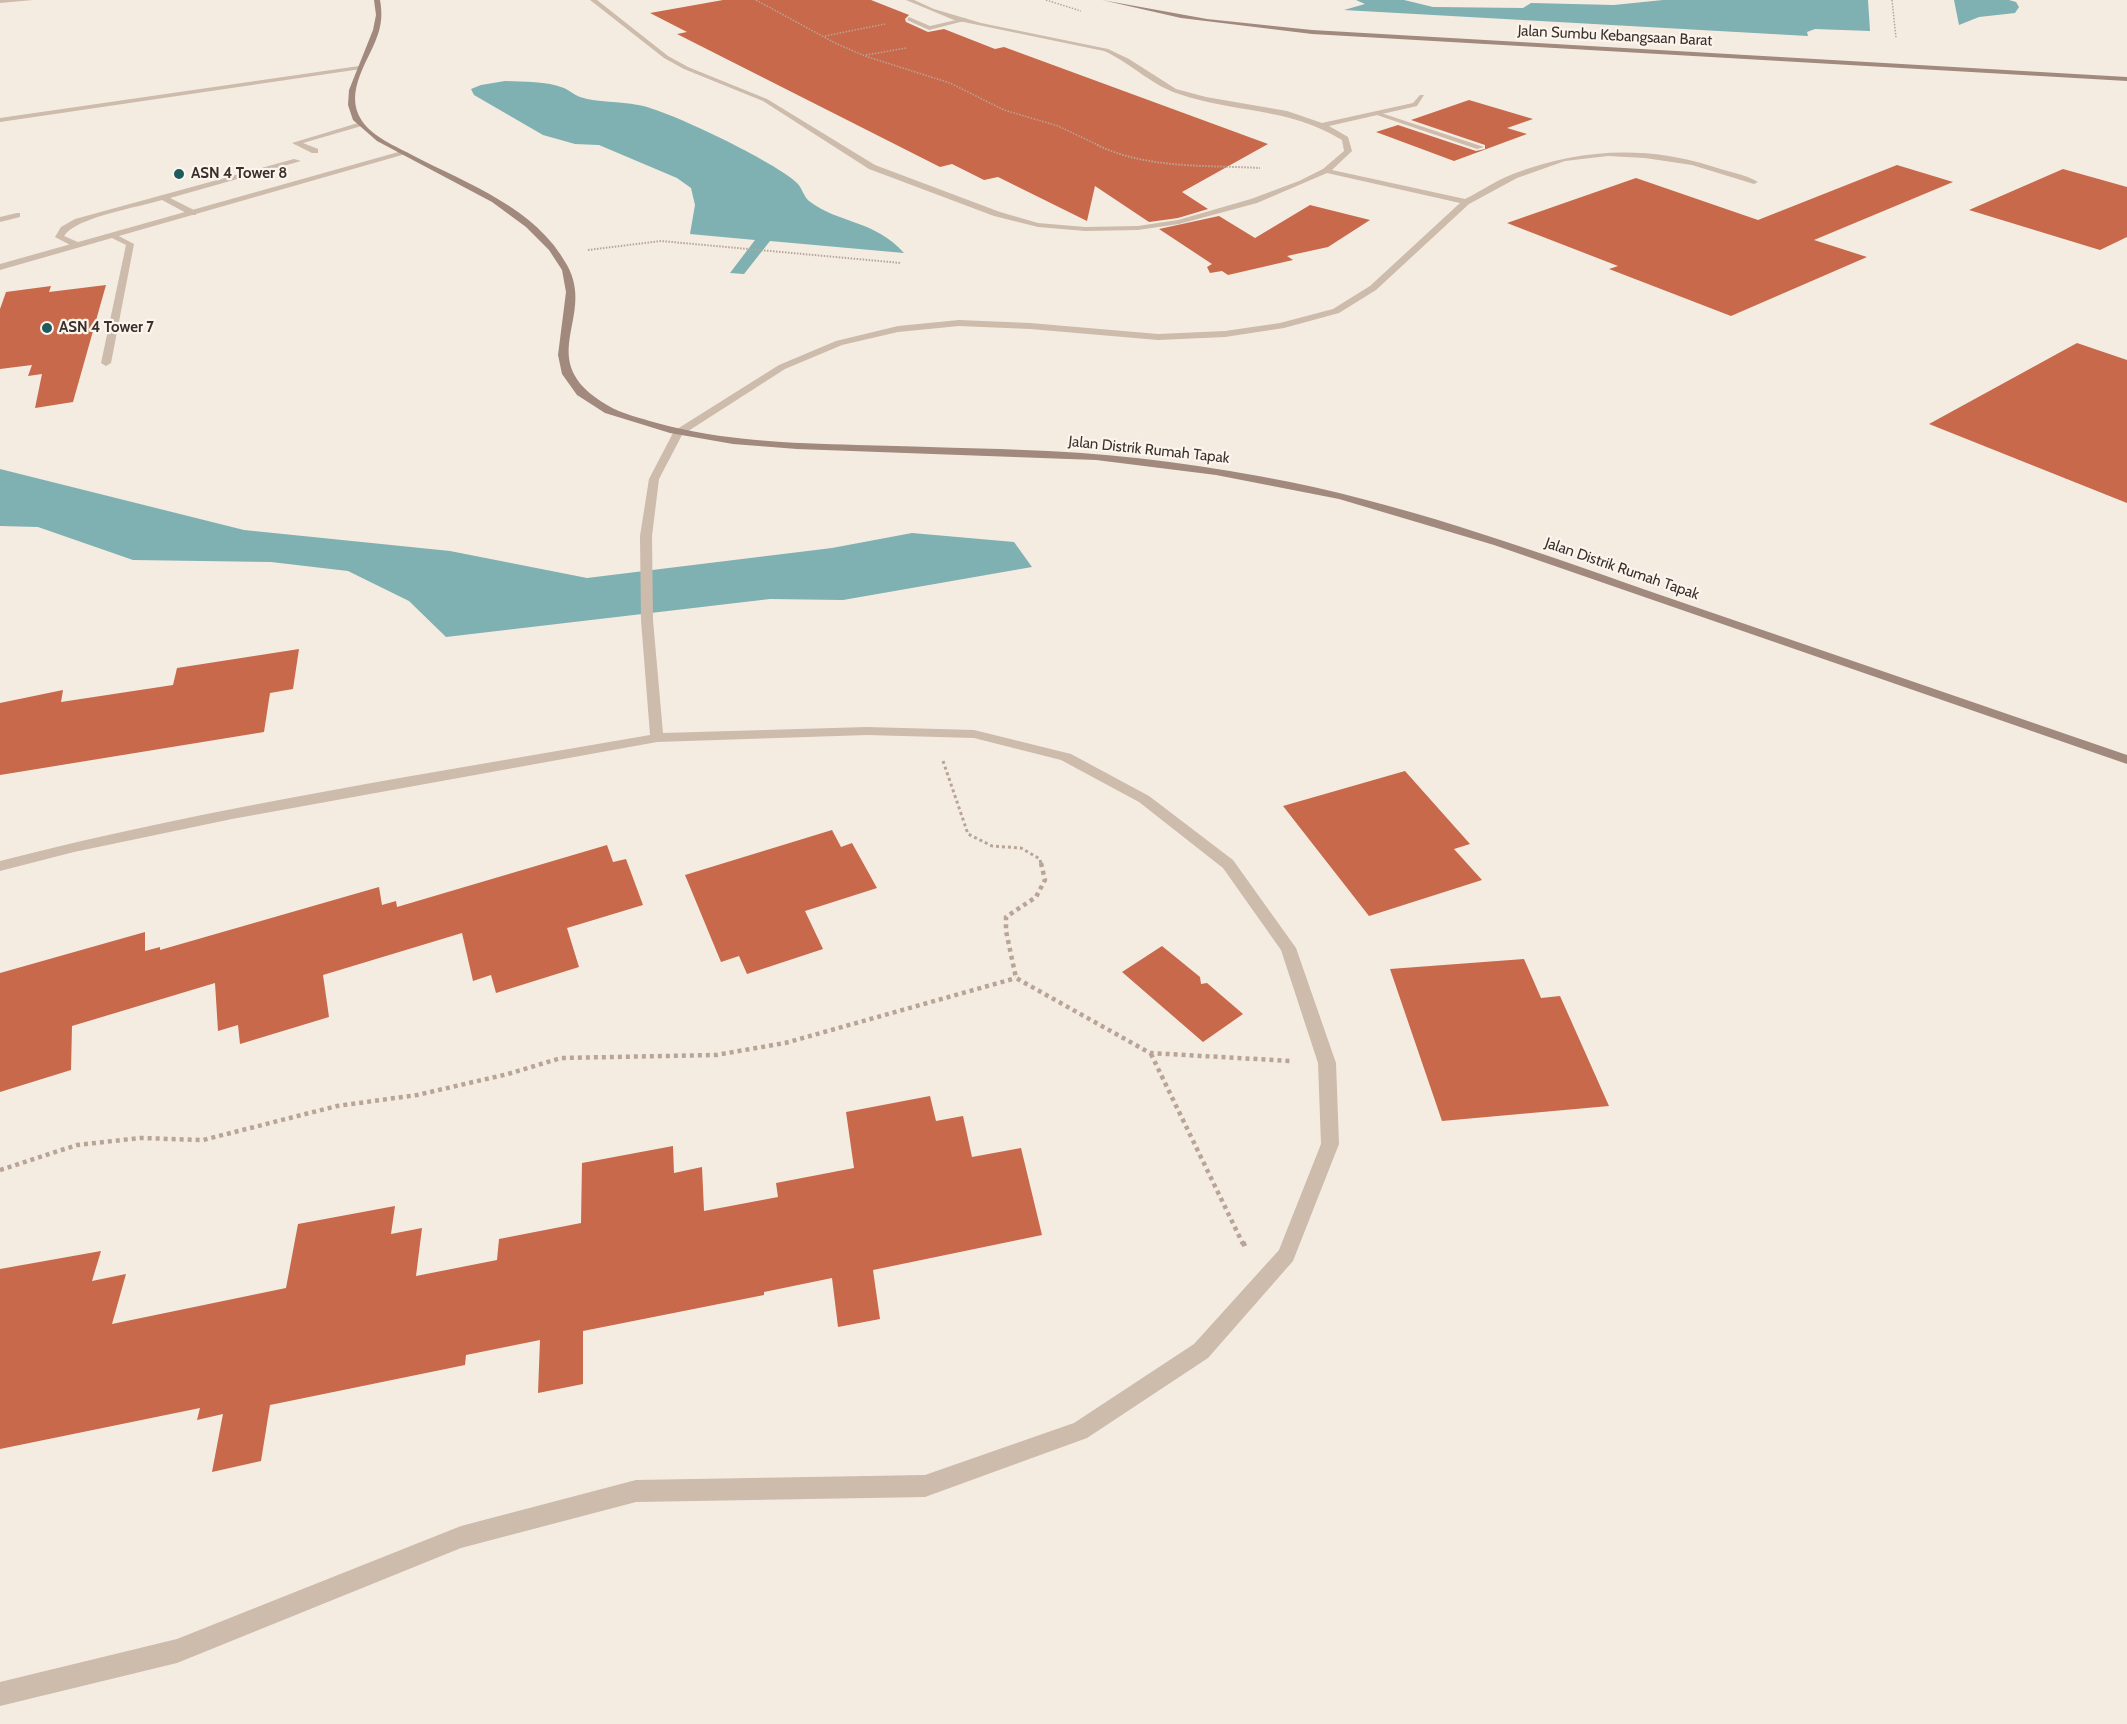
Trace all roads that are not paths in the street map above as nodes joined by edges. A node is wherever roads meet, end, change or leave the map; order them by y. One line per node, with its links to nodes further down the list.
1 (30, 0): 6 (street)
2 (377, 0): 9 (street)
3 (593, 0): 20 (street)
4 (909, 0): 8 (street)
5 (1105, 0): 10 (street, Jalan Sumbu Kebangsaan Barat)
6 (0, 2)
7 (909, 20): 8 (street)
8 (965, 20): 14 (street)
9 (359, 68): 13 (street); 15 (street)
10 (2127, 79)
11 (1422, 96): 12 (street)
12 (1376, 113): 14 (street); 16 (street)
13 (0, 120)
14 (1325, 124): 20 (street)
15 (361, 125): 17 (street); 18 (street, Jalan Distrik Rumah Tapak)
16 (1480, 147)
17 (315, 151)
18 (405, 153): 24 (street); 31 (street, Jalan Distrik Rumah Tapak)
19 (297, 161): 22 (street)
20 (1326, 171): 23 (street)
21 (1754, 182): 23 (street)
22 (164, 198): 24 (street); 28 (street)
23 (1466, 202): 31 (street)
24 (193, 213): 27 (street)
25 (17, 215): 26 (street)
26 (0, 220)
27 (113, 235): 28 (street); 30 (street)
28 (77, 245): 29 (street)
29 (0, 267)
30 (106, 363)
31 (678, 433): 32 (street); 33 (street, Jalan Distrik Rumah Tapak)
32 (657, 738): 34 (street); 35 (street)
33 (2127, 760)
34 (0, 866)
35 (0, 1694)

